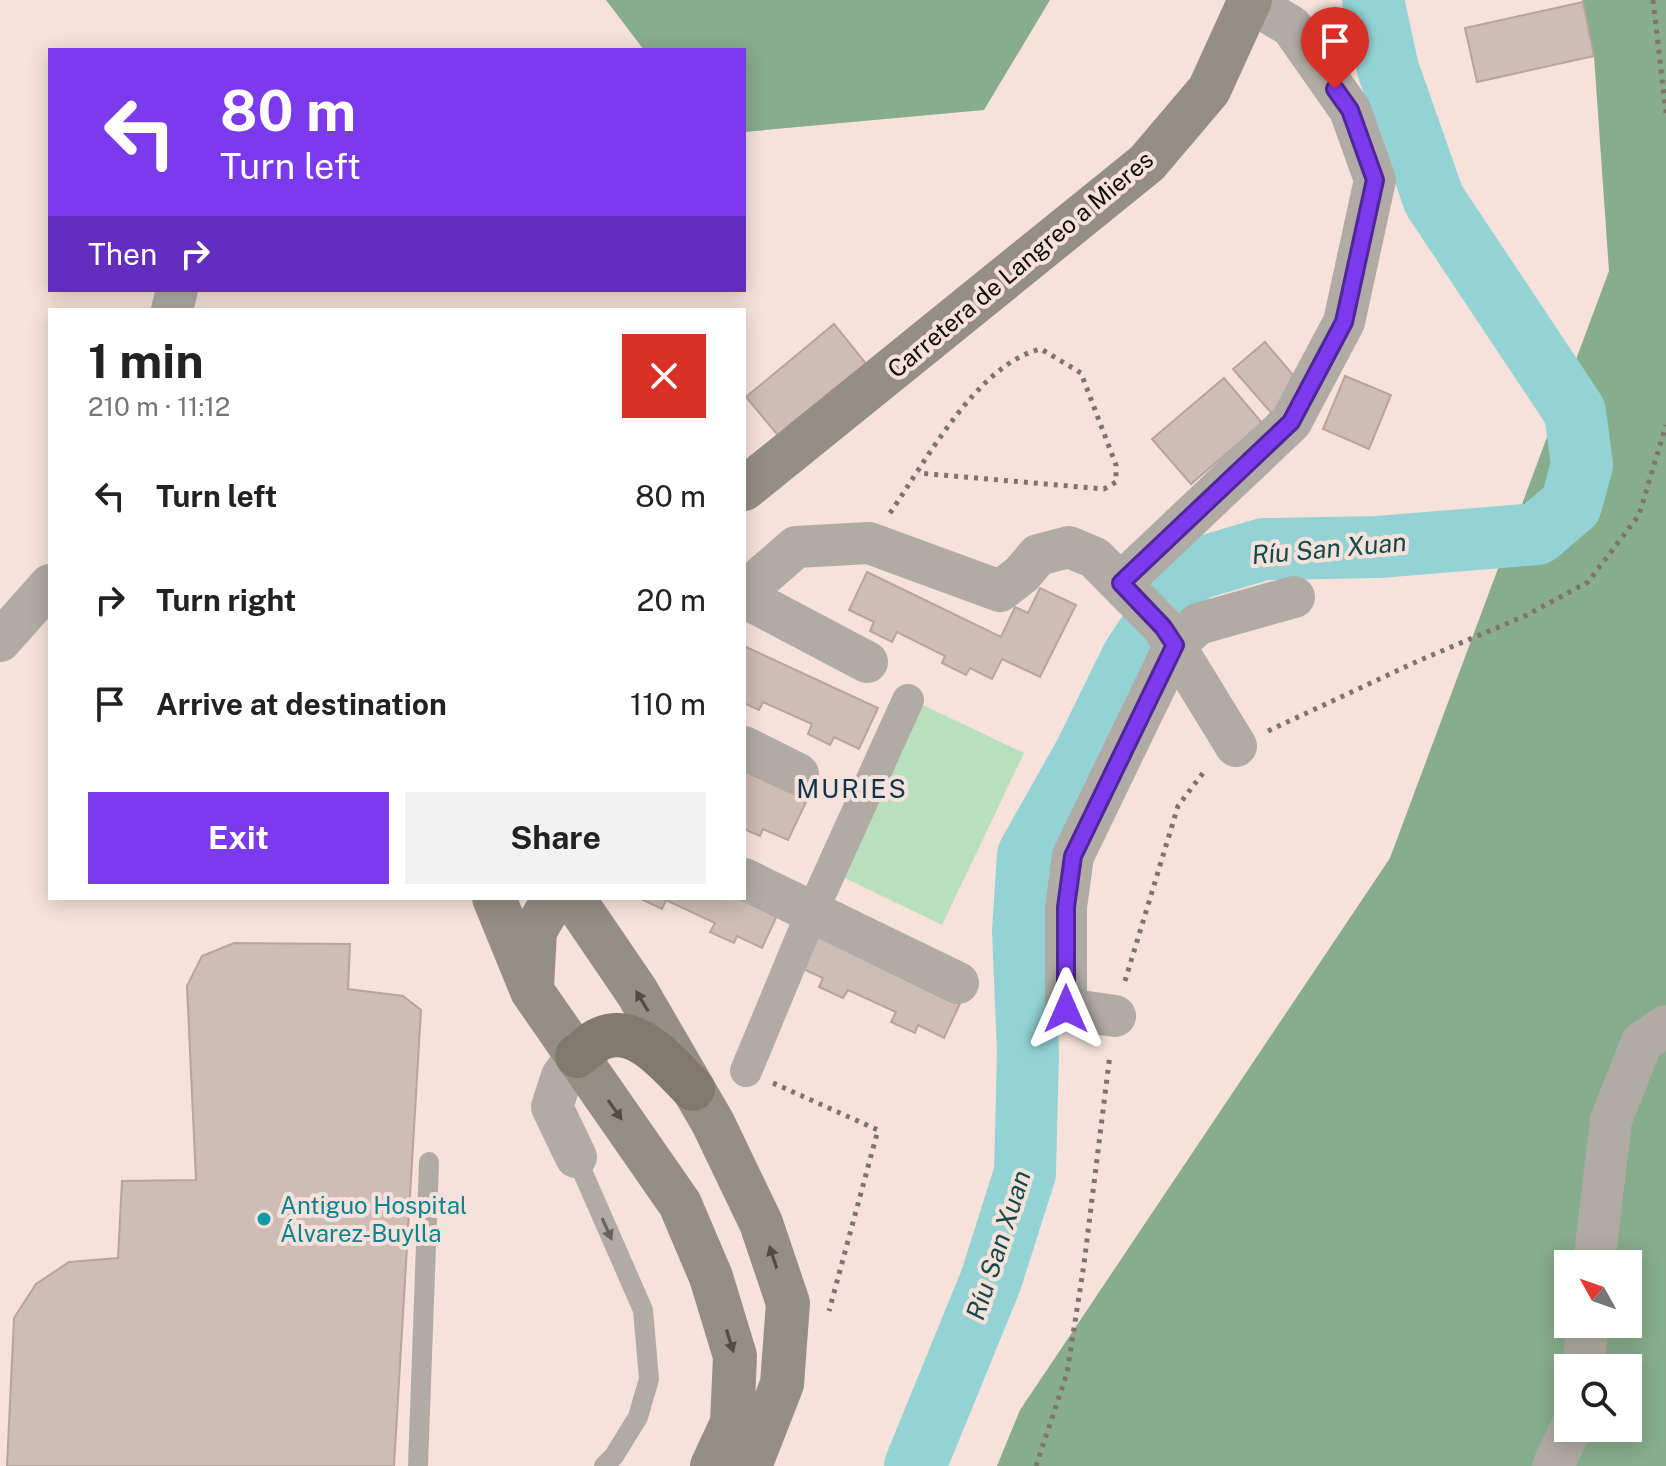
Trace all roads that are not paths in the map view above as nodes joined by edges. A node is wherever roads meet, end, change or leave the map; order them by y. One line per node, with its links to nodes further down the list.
1 (1255, 1): 2 (main road, Carretera de Langreo a Mieres); 7 (street)
2 (746, 487)
3 (48, 587): 8 (street)
4 (746, 593): 7 (street)
5 (746, 596): 9 (street)
6 (1294, 597): 7 (street)
7 (1149, 613): 11 (street); 21 (street)
8 (0, 641)
9 (867, 662)
10 (908, 700): 18 (street)
11 (1236, 746)
12 (746, 748): 13 (street)
13 (798, 774)
14 (746, 880): 18 (street)
15 (495, 900): 20 (main road)
16 (553, 900): 20 (main road)
17 (574, 900): 25 (main road, one-way to 17)
18 (812, 912): 19 (street); 24 (street)
19 (958, 983)
20 (532, 991): 23 (main road)
21 (1115, 1016)
22 (1666, 1026): 28 (street)
23 (577, 1056): 25 (main road); 26 (street); 32 (main road, one-way to 32)
24 (746, 1071)
25 (693, 1089): 33 (main road, one-way to 25)
26 (576, 1157): 31 (lane, one-way to 31)
27 (429, 1162): 30 (lane)
28 (1596, 1250)
29 (1564, 1442): 34 (street)
30 (418, 1466)
31 (604, 1466)
32 (712, 1466)
33 (750, 1466)
34 (1553, 1466)

